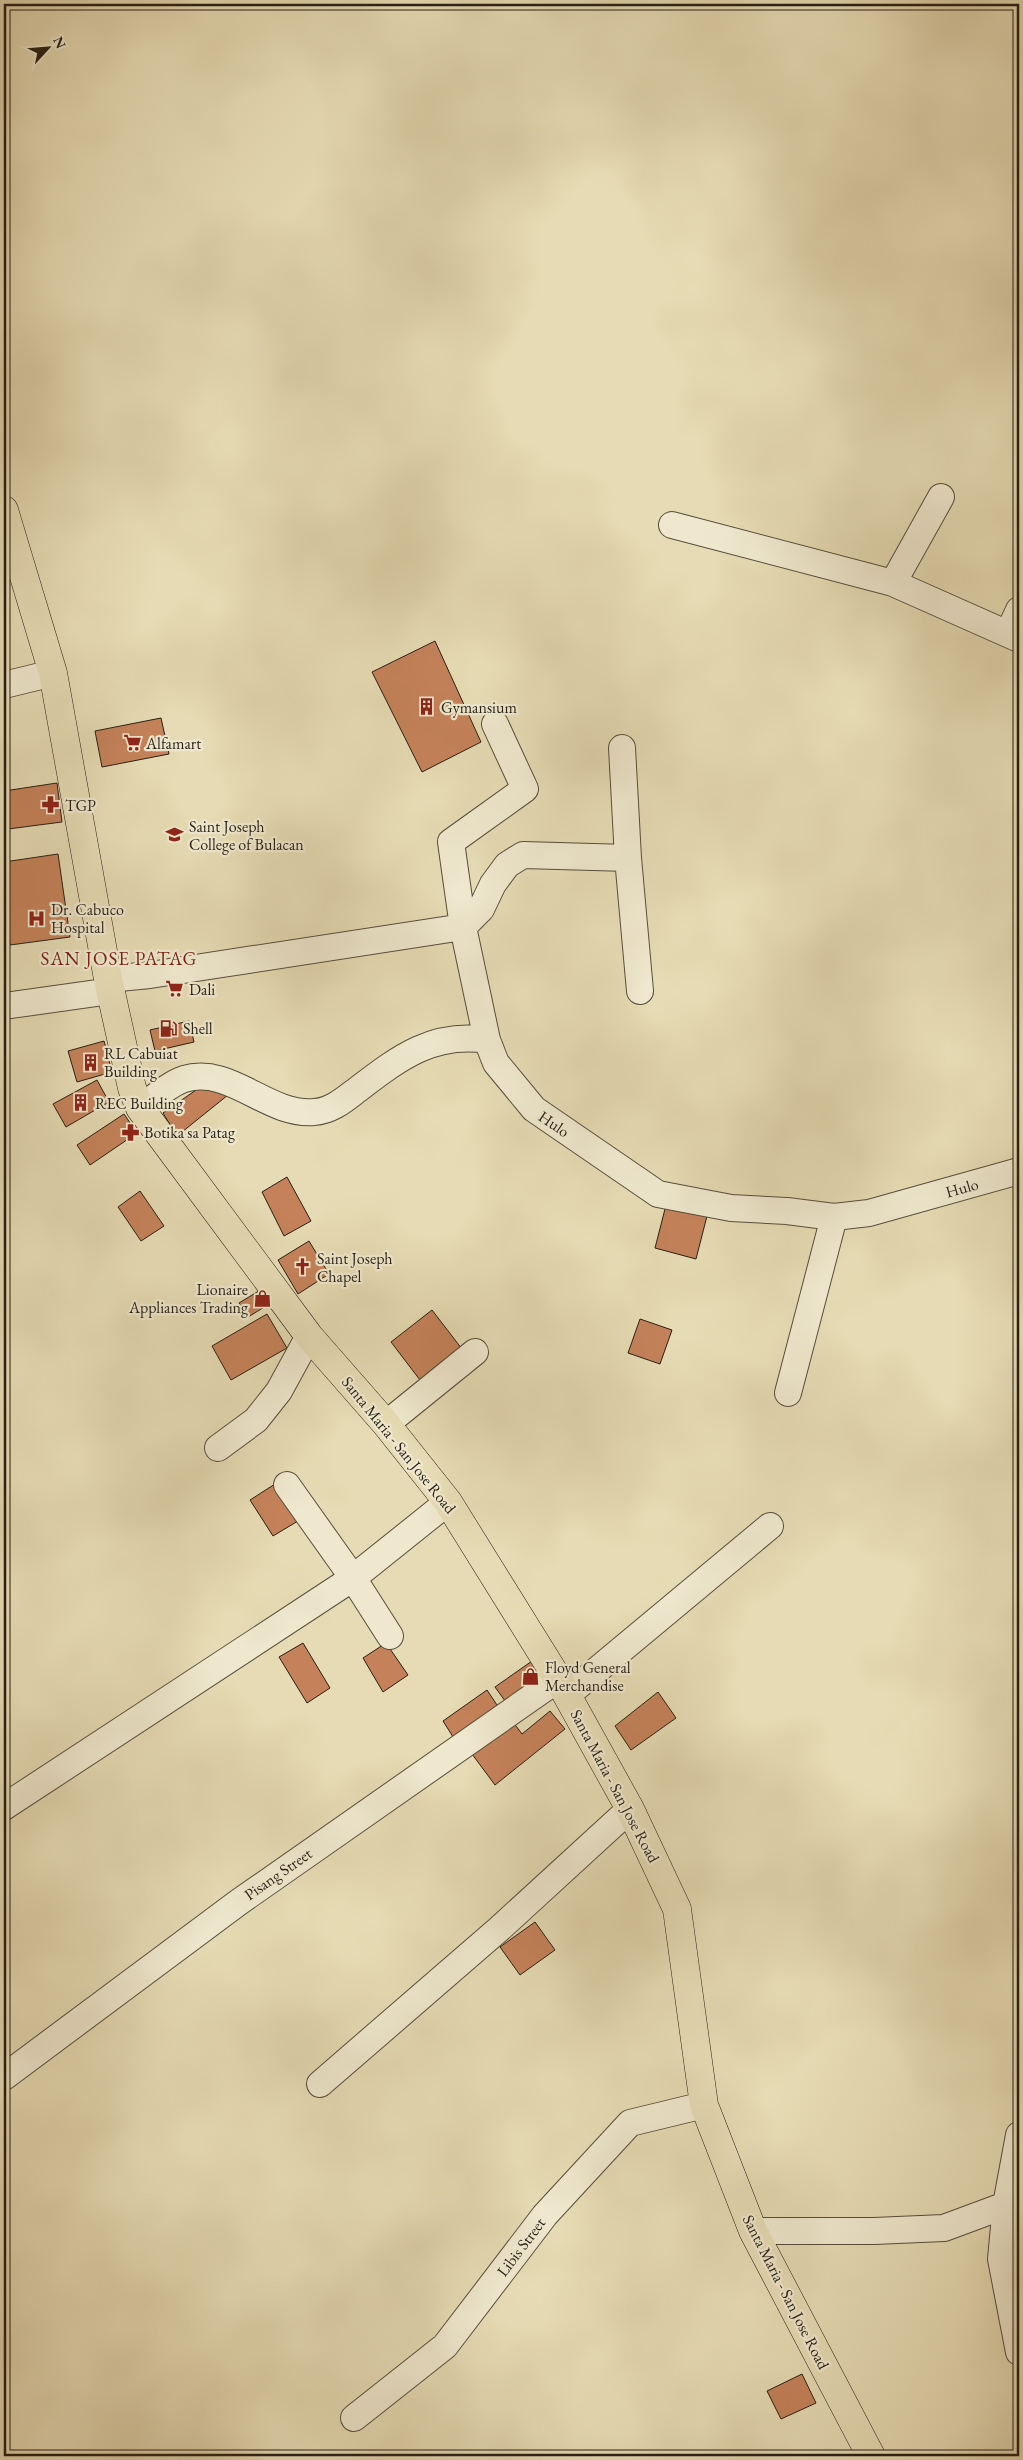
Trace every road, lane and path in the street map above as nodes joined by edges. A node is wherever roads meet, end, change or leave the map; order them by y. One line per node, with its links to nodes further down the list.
1 (941, 497): 4 (street)
2 (4, 510): 7 (main road, Santa Maria - San Jose Road)
3 (672, 525): 4 (street)
4 (893, 583): 6 (street)
5 (1019, 610): 6 (street)
6 (1014, 637)
7 (54, 673): 8 (street); 13 (main road, Santa Maria - San Jose Road)
8 (4, 685)
9 (495, 724): 12 (street, Hulo)
10 (622, 748): 11 (street)
11 (628, 858): 12 (street); 14 (street)
12 (462, 927): 13 (street); 16 (street, Hulo)
13 (109, 985): 15 (street); 17 (main road, Santa Maria - San Jose Road)
14 (640, 991)
15 (4, 1006)
16 (487, 1040): 17 (street); 19 (street, Hulo)
17 (140, 1108): 20 (main road, Santa Maria - San Jose Road)
18 (1019, 1171): 19 (street, Hulo)
19 (834, 1217): 22 (street)
20 (309, 1336): 23 (main road, Santa Maria - San Jose Road); 24 (street)
21 (475, 1352): 23 (street)
22 (788, 1393)
23 (386, 1424): 26 (main road, Santa Maria - San Jose Road)
24 (218, 1448)
25 (287, 1485): 28 (street)
26 (448, 1502): 28 (street); 30 (main road, Santa Maria - San Jose Road)
27 (770, 1526): 30 (street, Pisang Street)
28 (353, 1578): 29 (street); 31 (street)
29 (390, 1636)
30 (563, 1687): 32 (main road, Santa Maria - San Jose Road); 33 (street, Pisang Street)
31 (4, 1807)
32 (630, 1809): 34 (street); 35 (main road, Santa Maria - San Jose Road)
33 (4, 2077)
34 (320, 2084)
35 (704, 2104): 38 (main road, Santa Maria - San Jose Road); 40 (street, Libis Street)
36 (1019, 2135): 37 (street)
37 (1013, 2201): 38 (street); 39 (street)
38 (753, 2231): 41 (main road, Santa Maria - San Jose Road)
39 (1019, 2352)
40 (354, 2418)
41 (871, 2456)

